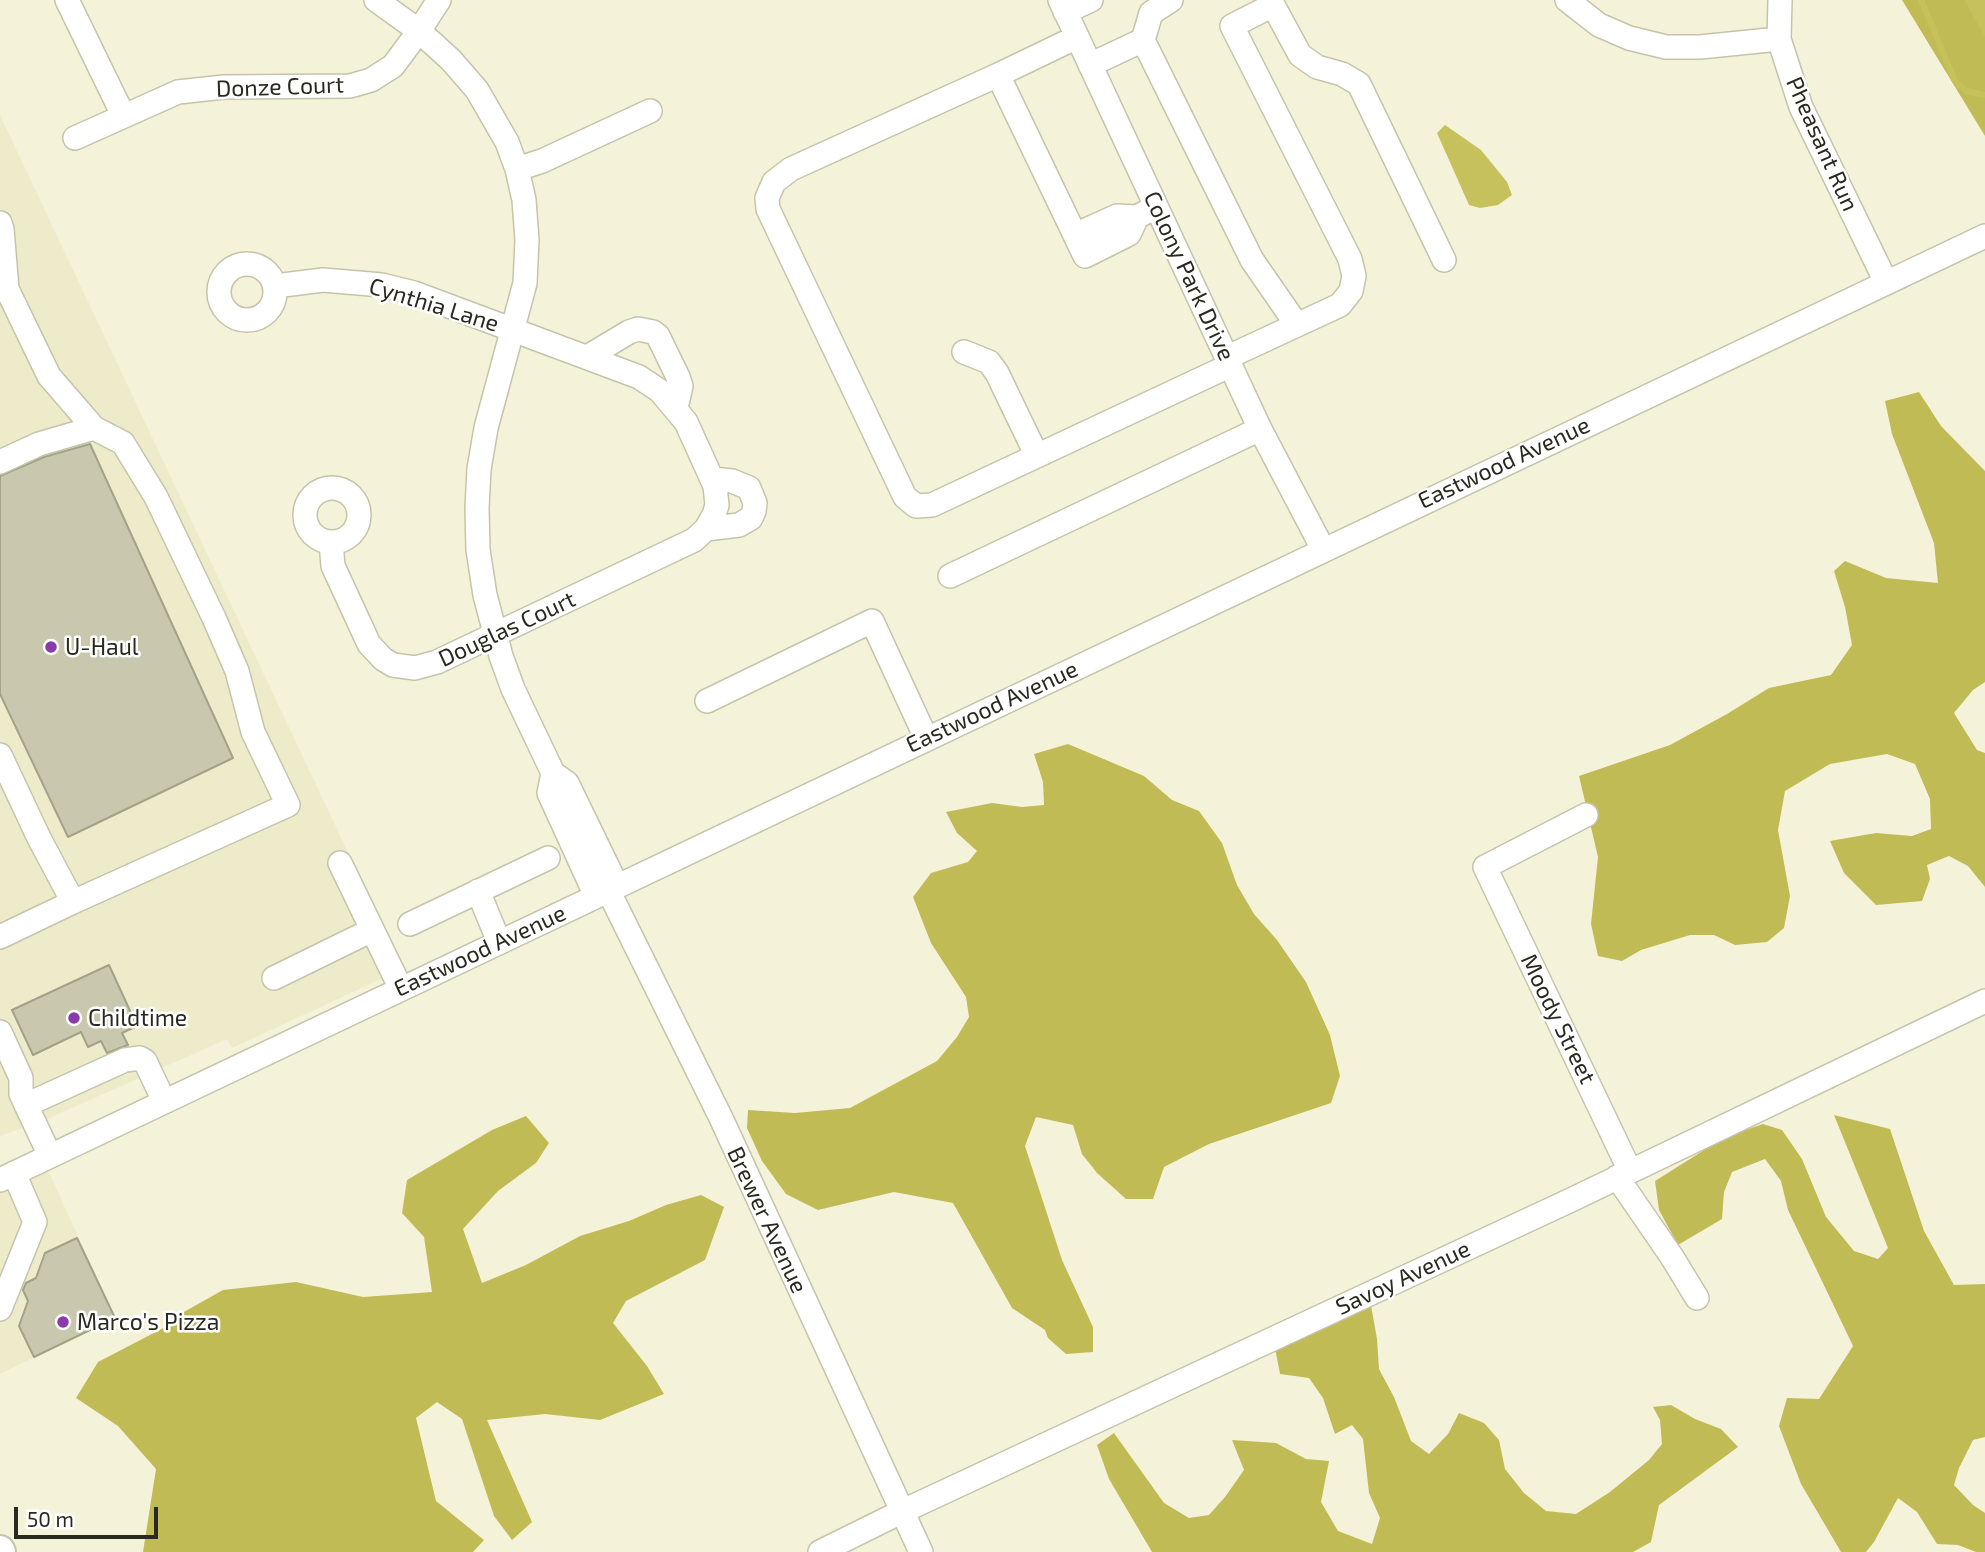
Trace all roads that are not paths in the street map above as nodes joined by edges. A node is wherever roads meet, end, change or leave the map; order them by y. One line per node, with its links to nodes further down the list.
1 (67, 0): 17 (street)
2 (376, 0): 10 (street)
3 (439, 0): 10 (street, Donze Court)
4 (1091, 0): 9 (street)
5 (1171, 0): 13 (street)
6 (1567, 0): 12 (street)
7 (1780, 0): 12 (street, Pheasant Run)
8 (1272, 2): 23 (street); 26 (street)
9 (1063, 6): 11 (street, Colony Park Drive)
10 (419, 31): 17 (street, Donze Court); 19 (street)
11 (1077, 37): 14 (street, Colony Park Drive); 15 (street)
12 (1779, 39): 24 (street, Pheasant Run)
13 (1143, 40): 14 (street); 26 (street)
14 (1090, 65): 20 (street, Colony Park Drive)
15 (998, 75): 20 (street); 34 (street)
16 (650, 111): 19 (street)
17 (123, 115): 18 (street, Donze Court)
18 (75, 138)
19 (517, 169): 27 (street)
20 (1147, 211): 30 (street, Colony Park Drive)
21 (0, 223): 32 (street)
22 (1985, 236): 24 (street, Eastwood Avenue)
23 (1444, 260)
24 (1886, 282): 39 (street, Eastwood Avenue)
25 (275, 286): 27 (street, Cynthia Lane)
26 (1297, 325): 30 (street)
27 (513, 329): 29 (street, Cynthia Lane); 41 (street)
28 (964, 352): 34 (street)
29 (589, 356): 31 (street, Cynthia Lane); 31 (street)
30 (1230, 361): 33 (street, Colony Park Drive); 34 (street)
31 (676, 408): 36 (street, Cynthia Lane)
32 (94, 428): 35 (street); 50 (street)
33 (1260, 429): 39 (street, Colony Park Drive); 40 (street)
34 (1037, 456)
35 (0, 462)
36 (713, 479): 37 (street, Cynthia Lane); 37 (street)
37 (706, 529): 41 (street, Douglas Court)
38 (331, 542): 41 (street, Douglas Court)
39 (1323, 549): 43 (street, Eastwood Avenue)
40 (950, 576)
41 (495, 635): 48 (street, Brewer Avenue)
42 (707, 701): 43 (street)
43 (926, 738): 48 (street, Eastwood Avenue)
44 (0, 755): 50 (street)
45 (1586, 815): 63 (street, Moody Street)
46 (548, 858): 49 (street)
47 (340, 863): 52 (street)
48 (607, 890): 54 (street, Eastwood Avenue); 67 (street, Brewer Avenue)
49 (478, 891): 51 (street); 54 (street)
50 (73, 902): 53 (street)
51 (411, 924)
52 (372, 930): 55 (street); 56 (street)
53 (0, 937)
54 (499, 942): 56 (street, Eastwood Avenue)
55 (274, 978)
56 (401, 989): 61 (street, Eastwood Avenue)
57 (1985, 1001): 63 (street, Savoy Avenue)
58 (0, 1032): 60 (street)
59 (0, 1068): 60 (street)
60 (23, 1099): 61 (street); 62 (street)
61 (164, 1101): 62 (street, Eastwood Avenue)
62 (50, 1156): 64 (street, Eastwood Avenue)
63 (1624, 1174): 65 (street, Moody Street); 67 (street, Savoy Avenue)
64 (7, 1176): 66 (street)
65 (1697, 1298)
66 (0, 1309)
67 (901, 1511): 68 (street, Savoy Avenue); 69 (street, Brewer Avenue)
68 (820, 1552)
69 (921, 1552)

